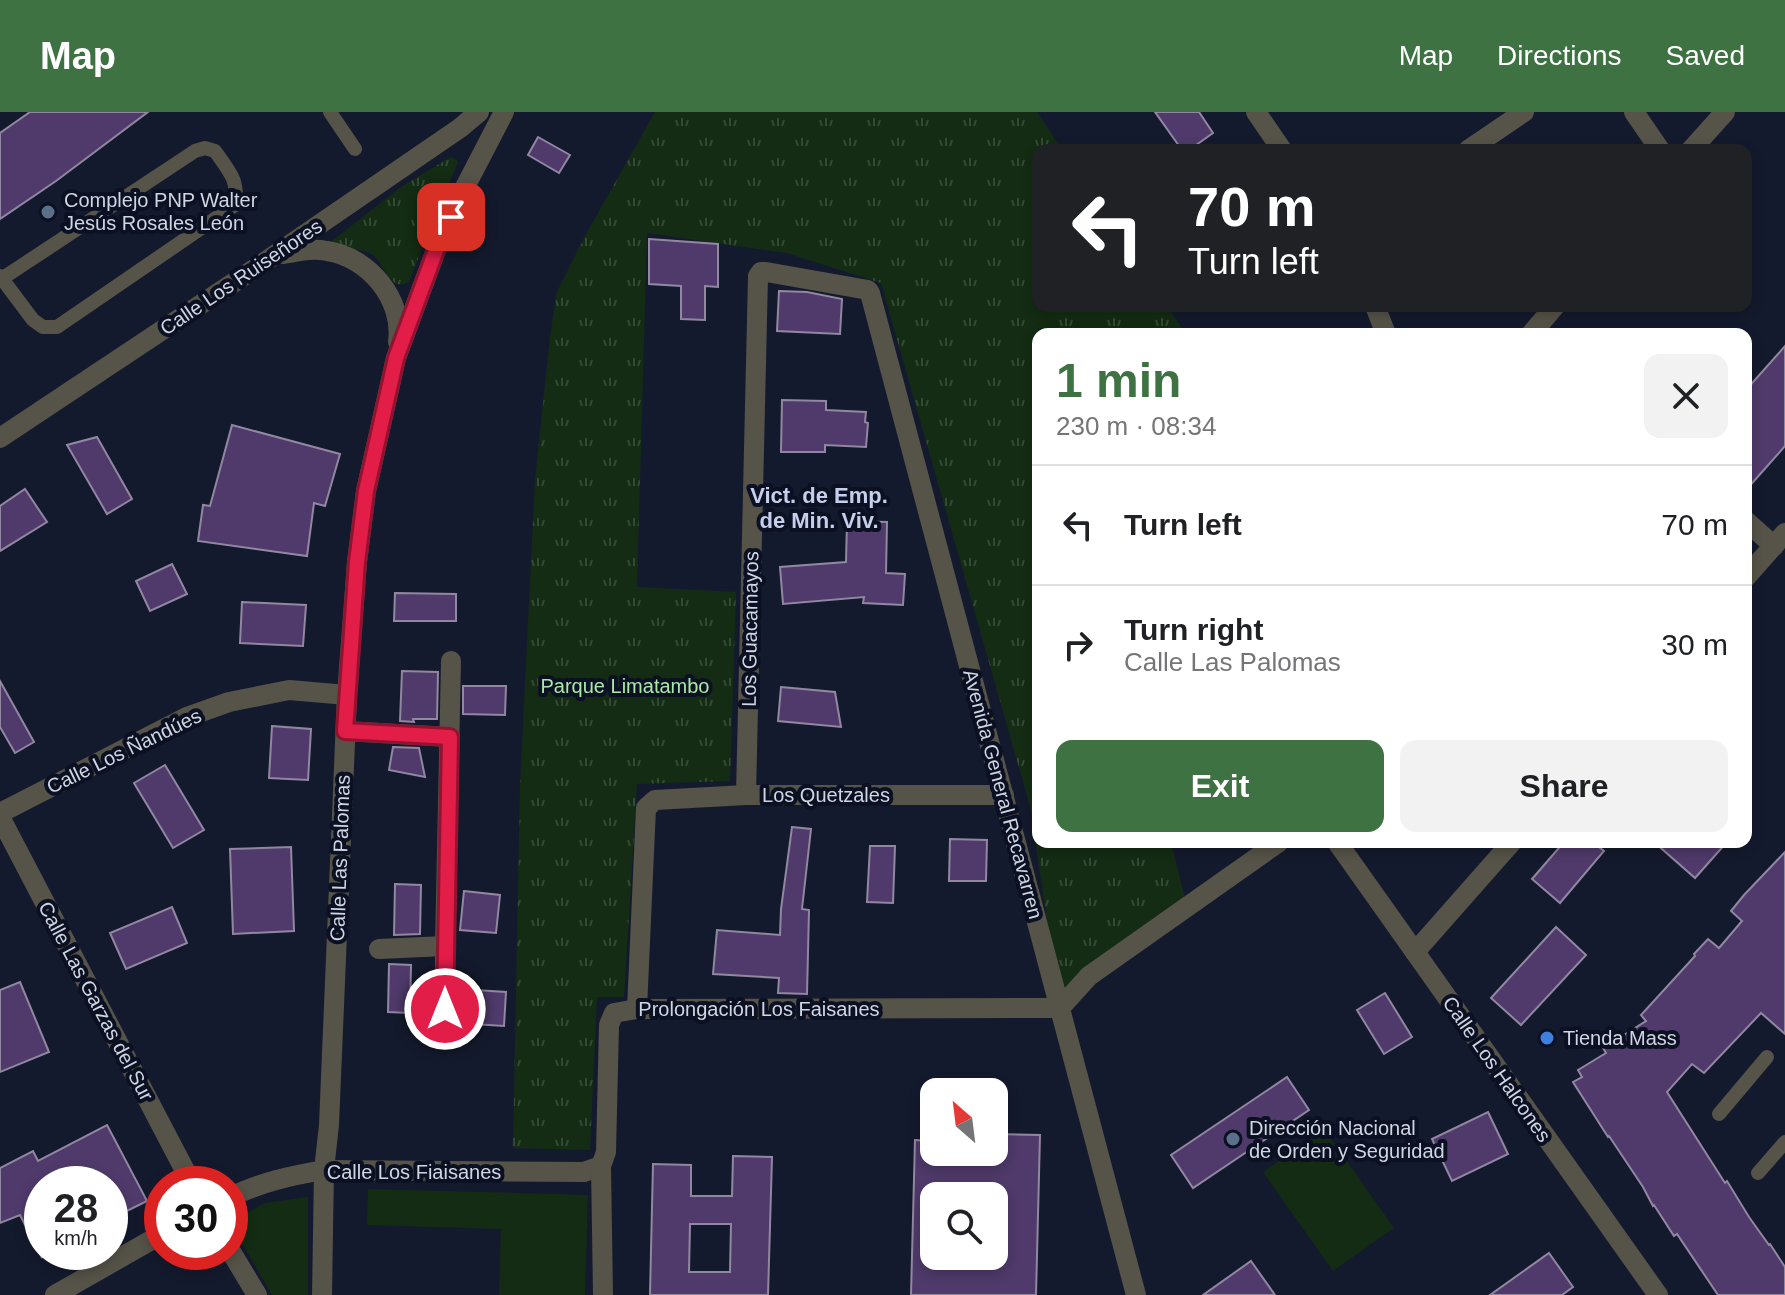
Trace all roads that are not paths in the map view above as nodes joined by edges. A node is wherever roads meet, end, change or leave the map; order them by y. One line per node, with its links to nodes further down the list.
1 (330, 112): 12 (lane)
2 (479, 112): 13 (street, Calle Los Ruiseñores)
3 (504, 112): 18 (street, Calle Las Palomas)
4 (1256, 112): 8 (street)
5 (1524, 112): 9 (street)
6 (1634, 112): 10 (street)
7 (1725, 112): 11 (street)
8 (1278, 144)
9 (1477, 144)
10 (1656, 144)
11 (1696, 144)
12 (355, 149)
13 (263, 263): 18 (street); 19 (street, Calle Los Ruiseñores)
14 (1, 277): 14 (lane)
15 (870, 293): 27 (street, Los Guacamayos); 28 (street, Avenida General Recavarren)
16 (1550, 312): 17 (street)
17 (1538, 328)
18 (396, 358): 24 (street, Calle Las Palomas)
19 (0, 438)
20 (1752, 524): 21 (street)
21 (1780, 540): 22 (street)
22 (1752, 570)
23 (451, 661): 26 (street)
24 (347, 695): 25 (street, Calle Las Palomas); 29 (street, Calle Los Ñandúes)
25 (345, 731): 26 (street); 44 (street, Calle Las Palomas)
26 (450, 737): 33 (street)
27 (746, 795): 28 (street, Los Quetzales); 38 (street, Los Quetzales)
28 (1004, 795): 36 (street, Avenida General Recavarren)
29 (0, 815): 42 (street, Calle Las Garzas del Sur)
30 (1270, 848): 36 (street)
31 (1341, 848): 35 (street, Calle Los Halcones)
32 (1507, 848): 35 (street)
33 (445, 946): 34 (street); 37 (street)
34 (379, 949)
35 (1415, 952): 54 (street, Calle Los Halcones)
36 (1060, 1008): 38 (street, Prolongación Los Faisanes); 53 (street, Avenida General Recavarren)
37 (445, 1009)
38 (637, 1009): 43 (street, Prolongación Los Faisanes)
39 (1767, 1057): 40 (lane)
40 (1719, 1114)
41 (1785, 1142): 45 (lane)
42 (183, 1166)
43 (601, 1166): 44 (street, Calle Los Fiaisanes); 52 (street)
44 (324, 1170): 46 (street, Calle Los Fiaisanes); 51 (street, Calle Las Palomas)
45 (1758, 1173)
46 (248, 1189)
47 (144, 1244): 49 (street)
48 (242, 1270): 50 (street)
49 (55, 1295)
50 (257, 1295)
51 (322, 1295)
52 (603, 1295)
53 (1136, 1295)
54 (1658, 1295)

